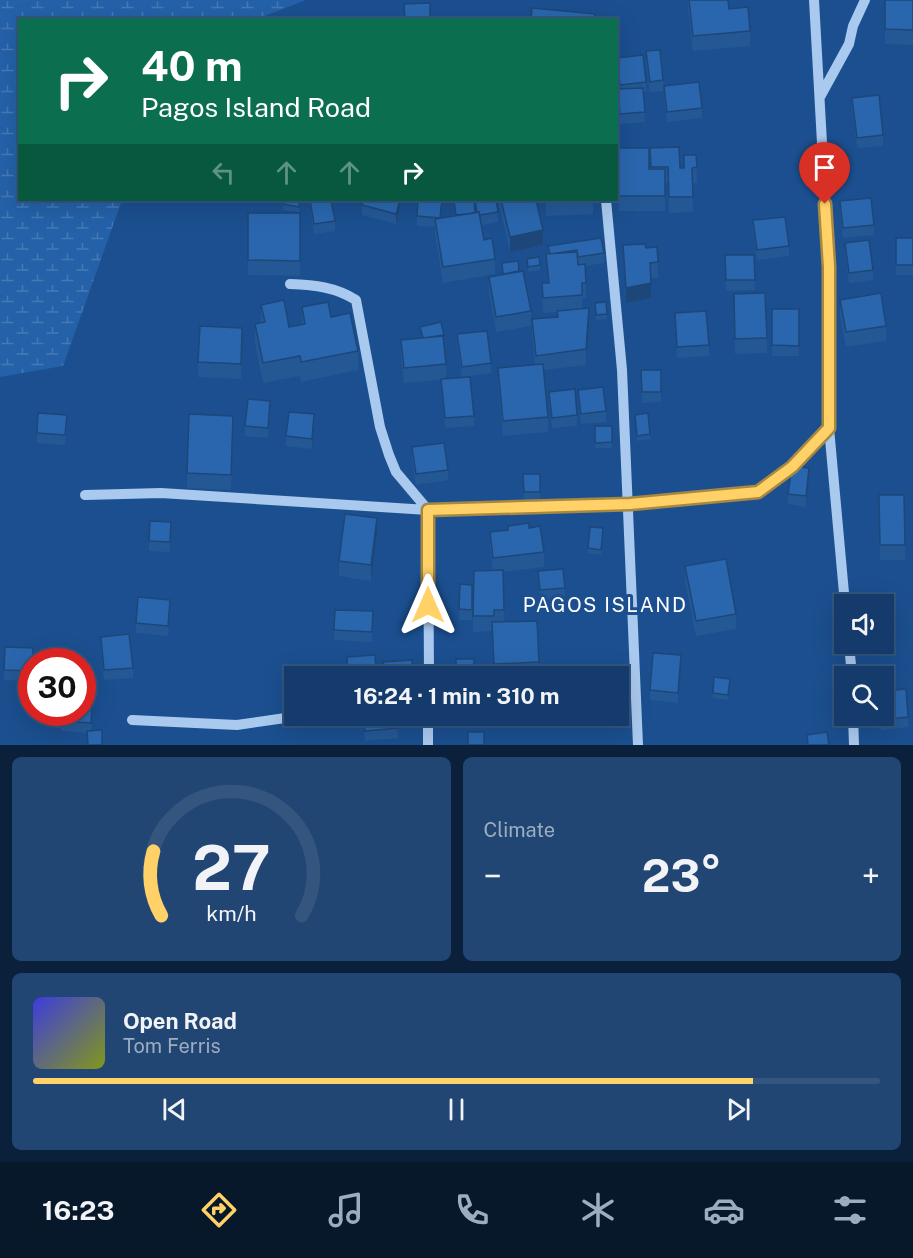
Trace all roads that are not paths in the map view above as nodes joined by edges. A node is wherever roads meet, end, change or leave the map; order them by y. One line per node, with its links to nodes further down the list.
1 (814, 0): 3 (street)
2 (865, 0): 3 (street)
3 (819, 99): 6 (street)
4 (606, 201): 8 (street)
5 (291, 284): 9 (street)
6 (829, 428): 8 (street); 10 (street)
7 (85, 495): 9 (street)
8 (630, 504): 9 (street); 17 (street)
9 (428, 510): 11 (street)
10 (844, 594)
11 (429, 666)
12 (284, 718): 13 (street)
13 (132, 720)
14 (428, 726): 16 (street)
15 (853, 726): 18 (street)
16 (428, 745)
17 (638, 745)
18 (854, 745)

